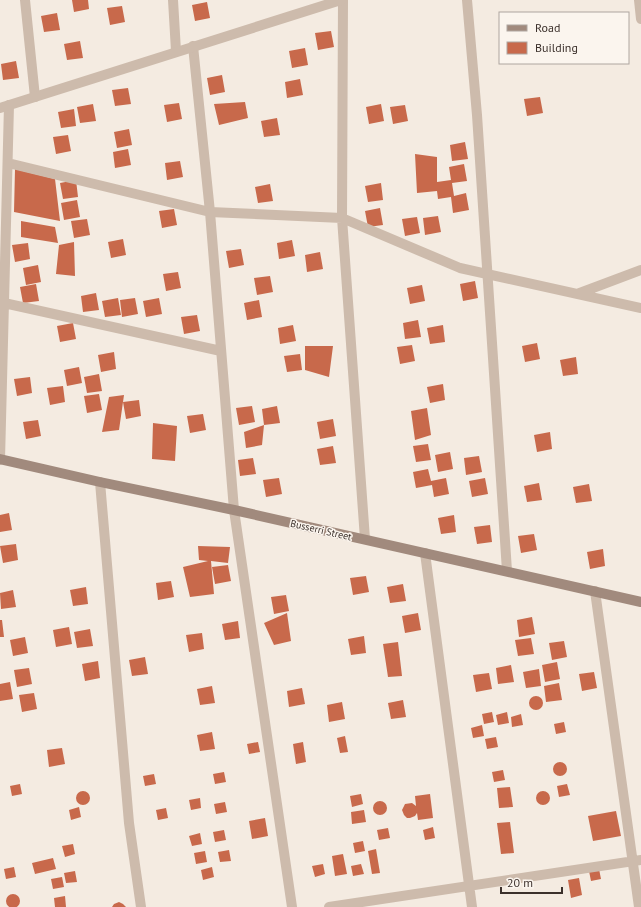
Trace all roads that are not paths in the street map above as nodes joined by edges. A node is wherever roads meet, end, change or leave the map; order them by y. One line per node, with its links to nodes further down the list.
1 (26, 0): 10 (street)
2 (173, 0): 9 (street)
3 (342, 0): 6 (street); 14 (street)
4 (467, 0): 16 (street)
5 (639, 0): 7 (street)
6 (324, 3): 8 (street)
7 (641, 19)
8 (193, 46): 9 (street); 13 (street)
9 (176, 51): 10 (street)
10 (35, 97): 11 (street)
11 (5, 106): 12 (street)
12 (8, 163): 13 (street); 18 (street)
13 (210, 212): 14 (street); 20 (street)
14 (342, 218): 16 (street); 24 (street)
15 (641, 270): 17 (street)
16 (487, 274): 17 (street); 26 (street)
17 (577, 294): 19 (street)
18 (4, 303): 20 (street); 21 (street)
19 (641, 308)
20 (221, 351): 23 (street)
21 (0, 460): 22 (main road, Busserri Street)
22 (100, 482): 23 (main road, Busserri Street); 31 (street)
23 (234, 510): 24 (main road, Busserri Street); 32 (street)
24 (365, 539): 25 (main road, Busserri Street)
25 (425, 553): 26 (main road, Busserri Street); 30 (street)
26 (507, 571): 27 (main road, Busserri Street)
27 (595, 592): 28 (main road, Busserri Street); 29 (street)
28 (641, 602)
29 (637, 860): 30 (street); 35 (street)
30 (470, 886): 33 (street); 34 (street)
31 (140, 907)
32 (292, 907)
33 (329, 907)
34 (472, 907)
35 (639, 907)

